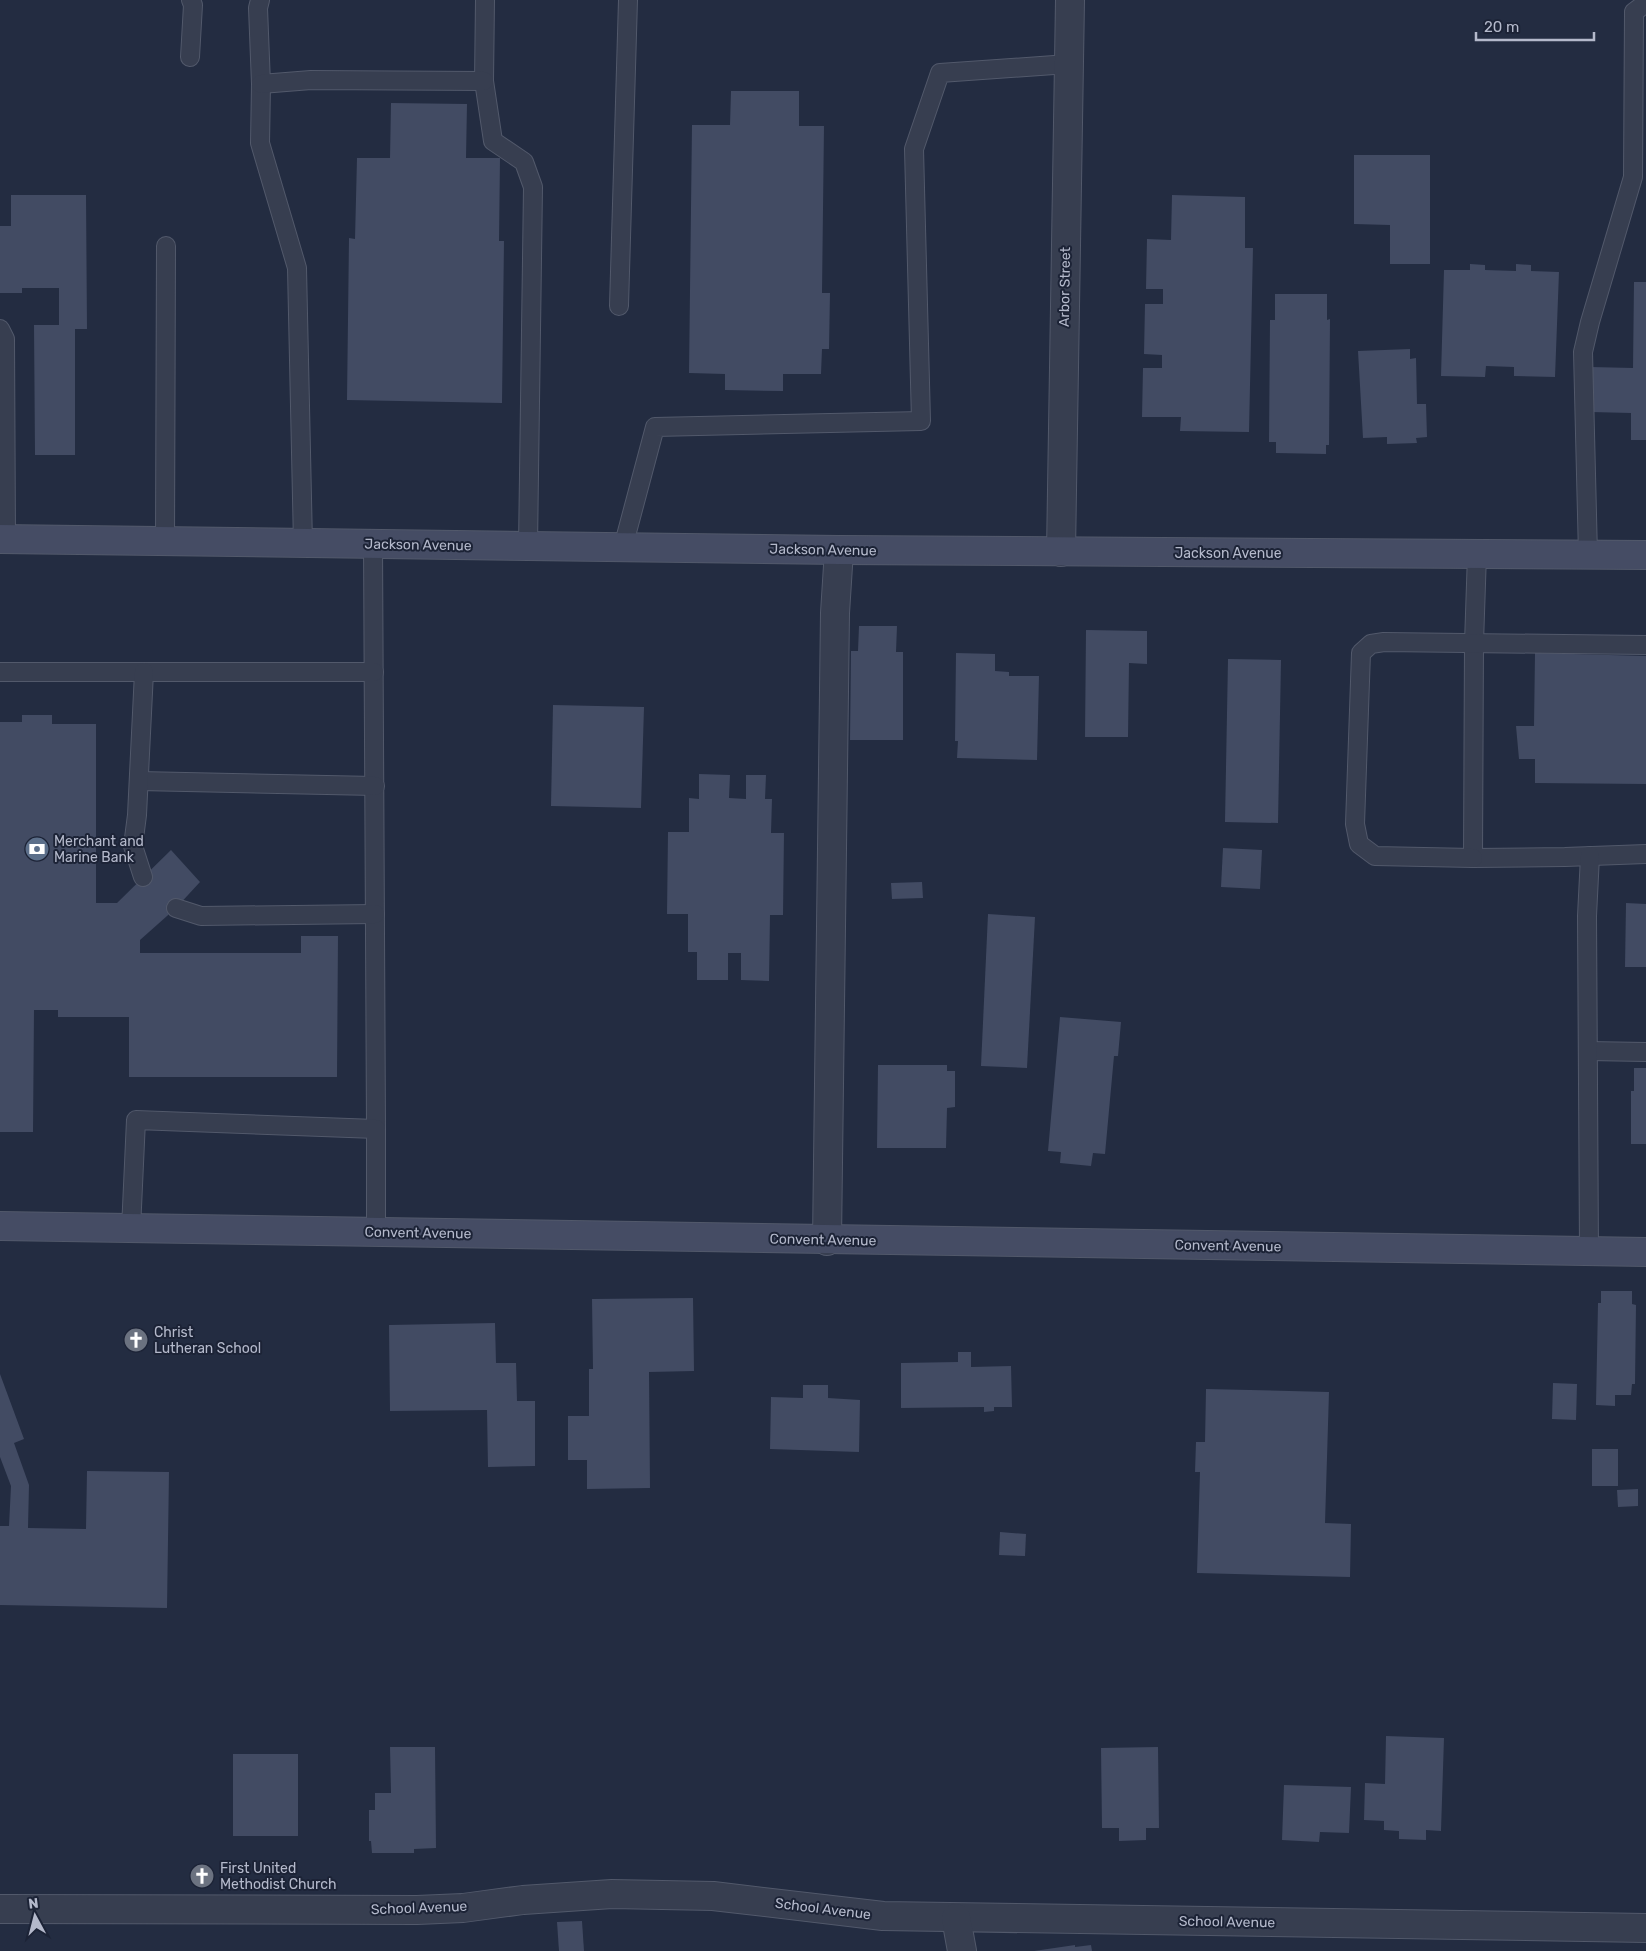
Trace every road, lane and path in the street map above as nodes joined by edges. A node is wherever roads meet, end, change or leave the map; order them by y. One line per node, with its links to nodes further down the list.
1 (191, 0): 7 (lane)
2 (260, 0): 10 (lane)
3 (485, 0): 9 (lane)
4 (628, 0): 12 (lane)
5 (1646, 3): 23 (lane)
6 (1069, 11): 8 (street, Arbor Street)
7 (190, 56)
8 (1068, 64): 19 (lane); 21 (street, Arbor Street)
9 (484, 81): 10 (lane); 18 (lane)
10 (261, 84): 16 (lane)
11 (166, 246): 15 (lane)
12 (619, 306)
13 (0, 329): 14 (lane)
14 (3, 539): 15 (street, Jackson Avenue)
15 (165, 542): 16 (street, Jackson Avenue)
16 (303, 544): 17 (street, Jackson Avenue)
17 (374, 544): 18 (street, Jackson Avenue); 29 (lane)
18 (528, 546): 19 (street, Jackson Avenue)
19 (623, 547): 20 (street, Jackson Avenue)
20 (838, 550): 21 (street, Jackson Avenue); 44 (street)
21 (1061, 552): 22 (street, Jackson Avenue)
22 (1477, 554): 23 (street, Jackson Avenue); 25 (lane)
23 (1588, 555): 24 (street, Jackson Avenue)
24 (1646, 555)
25 (1474, 643): 26 (lane); 34 (lane); 34 (lane)
26 (1646, 645)
27 (0, 672): 28 (lane)
28 (144, 672): 29 (lane); 30 (lane)
29 (374, 672): 31 (lane)
30 (139, 781): 31 (lane); 35 (lane)
31 (375, 786): 37 (lane)
32 (1646, 854): 33 (lane)
33 (1590, 856): 34 (lane); 38 (lane)
34 (1473, 858)
35 (143, 877)
36 (176, 908): 37 (lane)
37 (375, 914): 40 (lane)
38 (1588, 1051): 39 (lane); 45 (lane)
39 (1646, 1052)
40 (376, 1129): 42 (lane); 43 (lane)
41 (0, 1226): 42 (street, Convent Avenue)
42 (131, 1229): 43 (street, Convent Avenue)
43 (376, 1232): 44 (street, Convent Avenue)
44 (827, 1241): 45 (street, Convent Avenue)
45 (1589, 1252): 46 (street, Convent Avenue)
46 (1646, 1252)
47 (0, 1909): 48 (street, School Avenue)
48 (956, 1918): 49 (street, School Avenue); 50 (street)
49 (1646, 1928)
50 (962, 1951)

